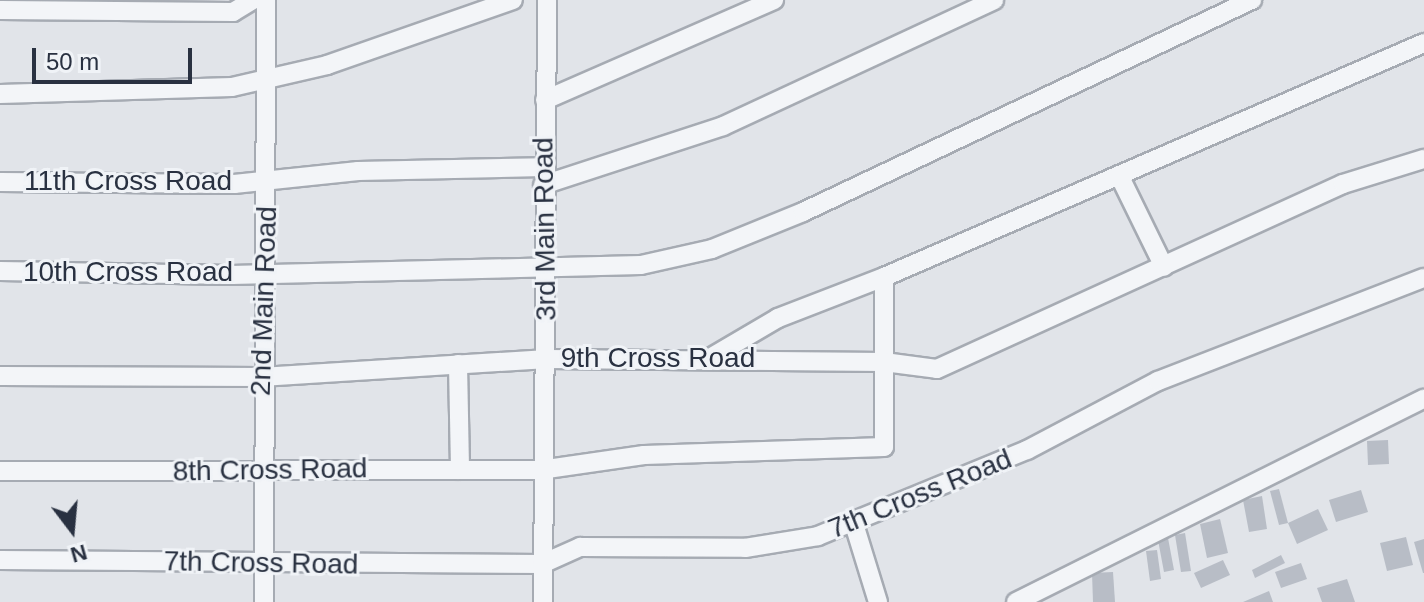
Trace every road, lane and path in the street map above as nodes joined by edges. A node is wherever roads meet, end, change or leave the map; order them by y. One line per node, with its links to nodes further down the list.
1 (253, 0): 8 (street)
2 (266, 0): 10 (street, 2nd Main Road)
3 (513, 0): 10 (street)
4 (547, 0): 12 (street, 3rd Main Road)
5 (774, 0): 12 (street)
6 (994, 0): 16 (street, 11th Cross Road)
7 (1252, 0): 19 (street, 10th Cross Road)
8 (0, 10)
9 (1424, 43): 14 (street)
10 (270, 78): 11 (street); 15 (street, 2nd Main Road)
11 (0, 94)
12 (545, 100): 16 (street, 3rd Main Road)
13 (1424, 159): 18 (street, 9th Cross Road)
14 (1119, 175): 18 (street); 22 (street)
15 (268, 176): 16 (street, 11th Cross Road); 17 (street, 11th Cross Road); 20 (street, 2nd Main Road)
16 (543, 176): 19 (street, 3rd Main Road)
17 (0, 182)
18 (1164, 267): 26 (street, 9th Cross Road)
19 (544, 268): 20 (street, 10th Cross Road); 25 (street, 3rd Main Road)
20 (268, 270): 21 (street, 10th Cross Road); 29 (street, 2nd Main Road)
21 (0, 271)
22 (884, 277): 24 (street); 26 (street)
23 (1424, 278): 35 (street, 7th Cross Road)
24 (709, 358): 25 (street, 9th Cross Road); 26 (street, 9th Cross Road)
25 (547, 359): 27 (street, 9th Cross Road); 33 (street, 3rd Main Road)
26 (884, 362): 33 (street)
27 (458, 364): 29 (street, 9th Cross Road); 32 (street)
28 (0, 376): 29 (street, 9th Cross Road)
29 (261, 377): 31 (street, 2nd Main Road)
30 (1424, 399): 42 (street)
31 (259, 467): 32 (street, 8th Cross Road); 34 (street, 8th Cross Road); 37 (street, 2nd Main Road)
32 (461, 470): 33 (street, 8th Cross Road)
33 (540, 470): 38 (street, 3rd Main Road)
34 (0, 471)
35 (854, 524): 38 (street, 7th Cross Road); 41 (street)
36 (0, 560): 37 (street, 7th Cross Road)
37 (263, 564): 38 (street, 7th Cross Road); 39 (street, 2nd Main Road)
38 (542, 564): 40 (street, 3rd Main Road)
39 (264, 602)
40 (543, 602)
41 (878, 602)
42 (1016, 602)

